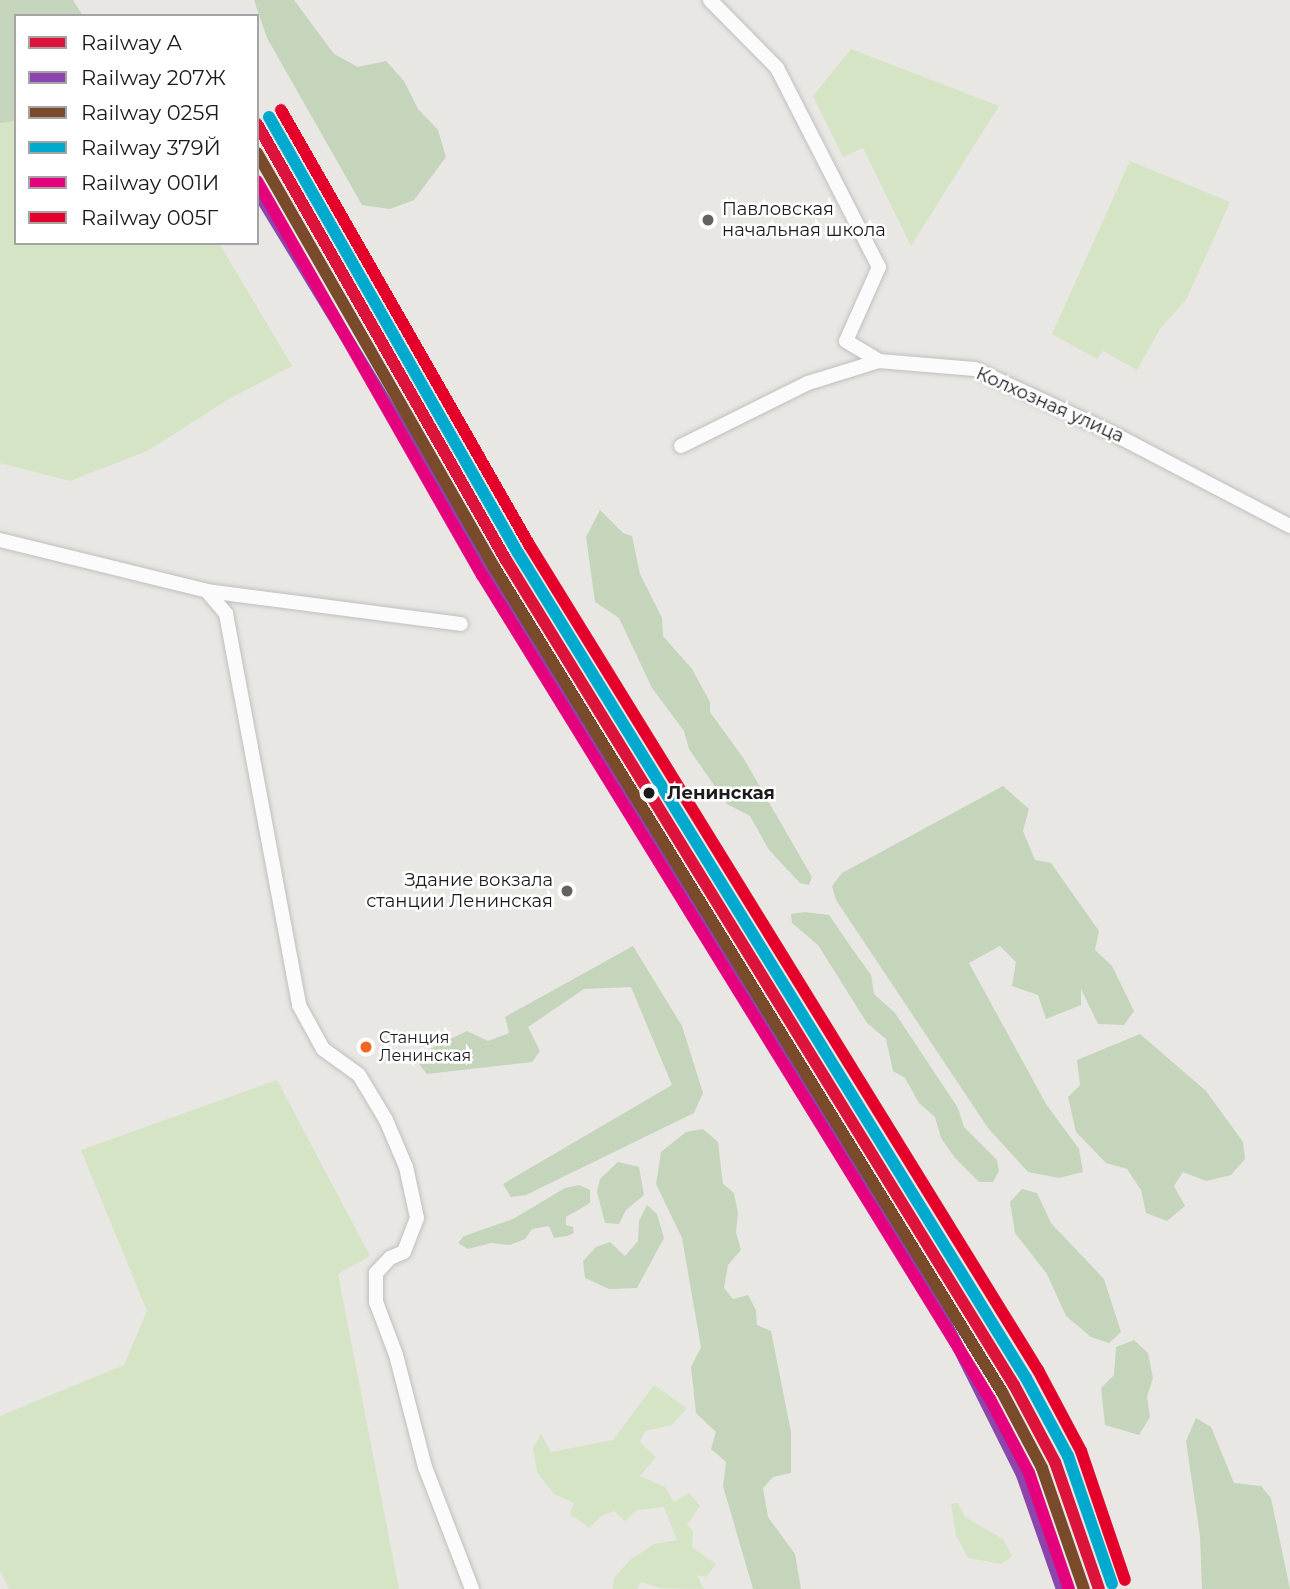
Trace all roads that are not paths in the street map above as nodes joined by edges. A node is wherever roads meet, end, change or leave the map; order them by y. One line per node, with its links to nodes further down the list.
1 (710, 0): 2 (street)
2 (879, 361): 3 (street, Колхозная улица); 4 (street, Колхозная улица)
3 (681, 446)
4 (1290, 526)
5 (0, 540): 6 (street)
6 (207, 591): 7 (street); 8 (street)
7 (461, 624)
8 (472, 1589)

